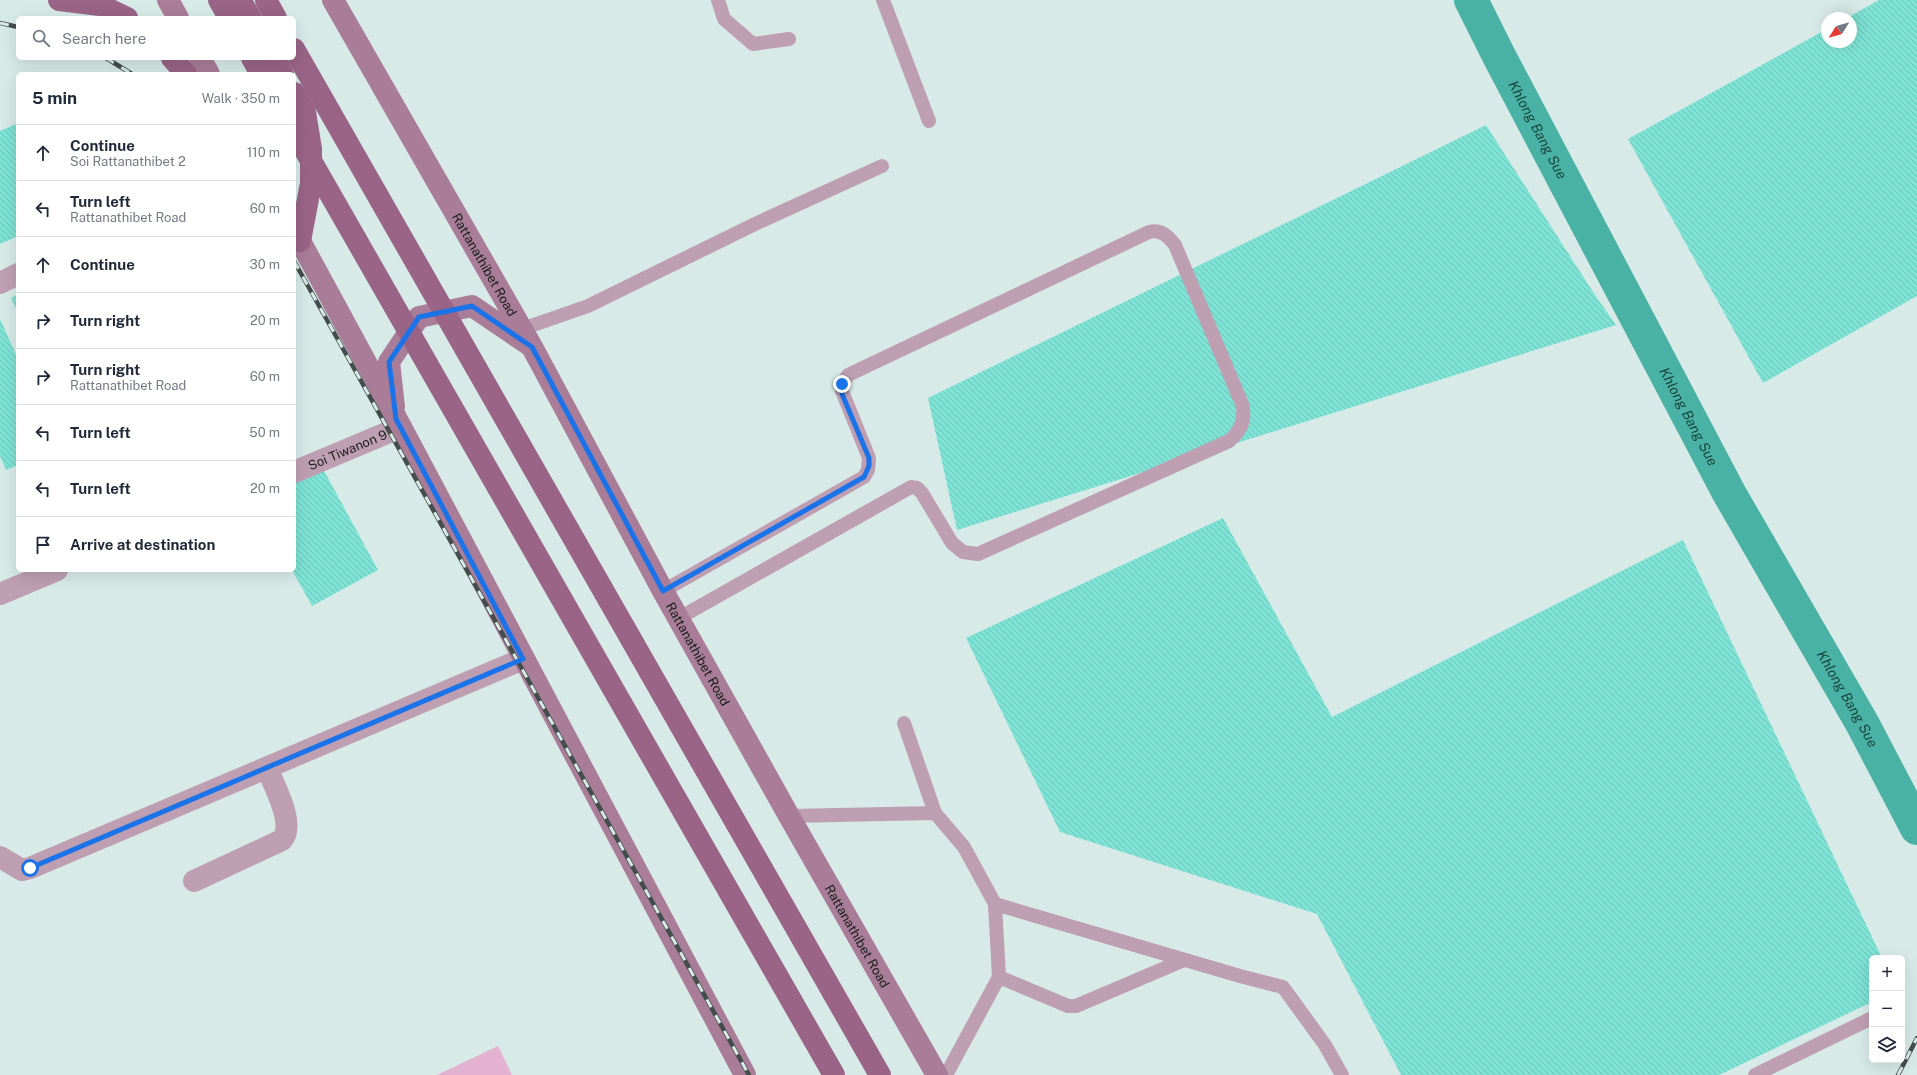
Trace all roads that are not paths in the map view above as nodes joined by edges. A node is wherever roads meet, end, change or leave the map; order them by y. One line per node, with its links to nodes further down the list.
1 (59, 0): 9 (main road)
2 (168, 0): 10 (main road)
3 (219, 0): 11 (main road)
4 (240, 0): 12 (main road)
5 (266, 0): 13 (main road)
6 (333, 0): 31 (main road, Rattanathibet Road)
7 (718, 0): 14 (lane)
8 (883, 0): 25 (lane)
9 (122, 16)
10 (177, 16)
11 (228, 16)
12 (250, 16)
13 (275, 16)
14 (790, 39)
15 (296, 53): 52 (main road, bridge)
16 (174, 60): 20 (main road)
17 (201, 60): 21 (main road)
18 (253, 60): 22 (main road)
19 (275, 60): 23 (main road)
20 (184, 72)
21 (208, 72)
22 (260, 72)
23 (282, 72)
24 (296, 96): 28 (main road)
25 (929, 121)
26 (296, 134): 51 (main road, bridge)
27 (882, 166): 31 (lane)
28 (297, 236): 33 (main road)
29 (16, 275): 30 (street)
30 (0, 283)
31 (522, 329): 32 (main road, Rattanathibet Road)
32 (532, 347): 33 (main road); 36 (main road, Rattanathibet Road)
33 (398, 423): 34 (street, Soi Tiwanon 9); 39 (main road)
34 (296, 471)
35 (52, 572): 37 (street)
36 (663, 591): 38 (main road, Rattanathibet Road); 38 (lane)
37 (0, 594)
38 (679, 618): 43 (main road, Rattanathibet Road)
39 (523, 659): 41 (street); 50 (main road)
40 (904, 723): 42 (lane)
41 (267, 768): 44 (street); 45 (street)
42 (935, 813): 43 (lane); 46 (lane)
43 (789, 816): 53 (main road, Rattanathibet Road)
44 (0, 857)
45 (194, 881)
46 (995, 904): 47 (lane); 48 (lane)
47 (1184, 960): 48 (lane); 55 (lane)
48 (999, 977): 54 (lane)
49 (1869, 1019): 56 (lane)
50 (745, 1075)
51 (834, 1075)
52 (880, 1075)
53 (937, 1075)
54 (946, 1075)
55 (1342, 1075)
56 (1755, 1075)

